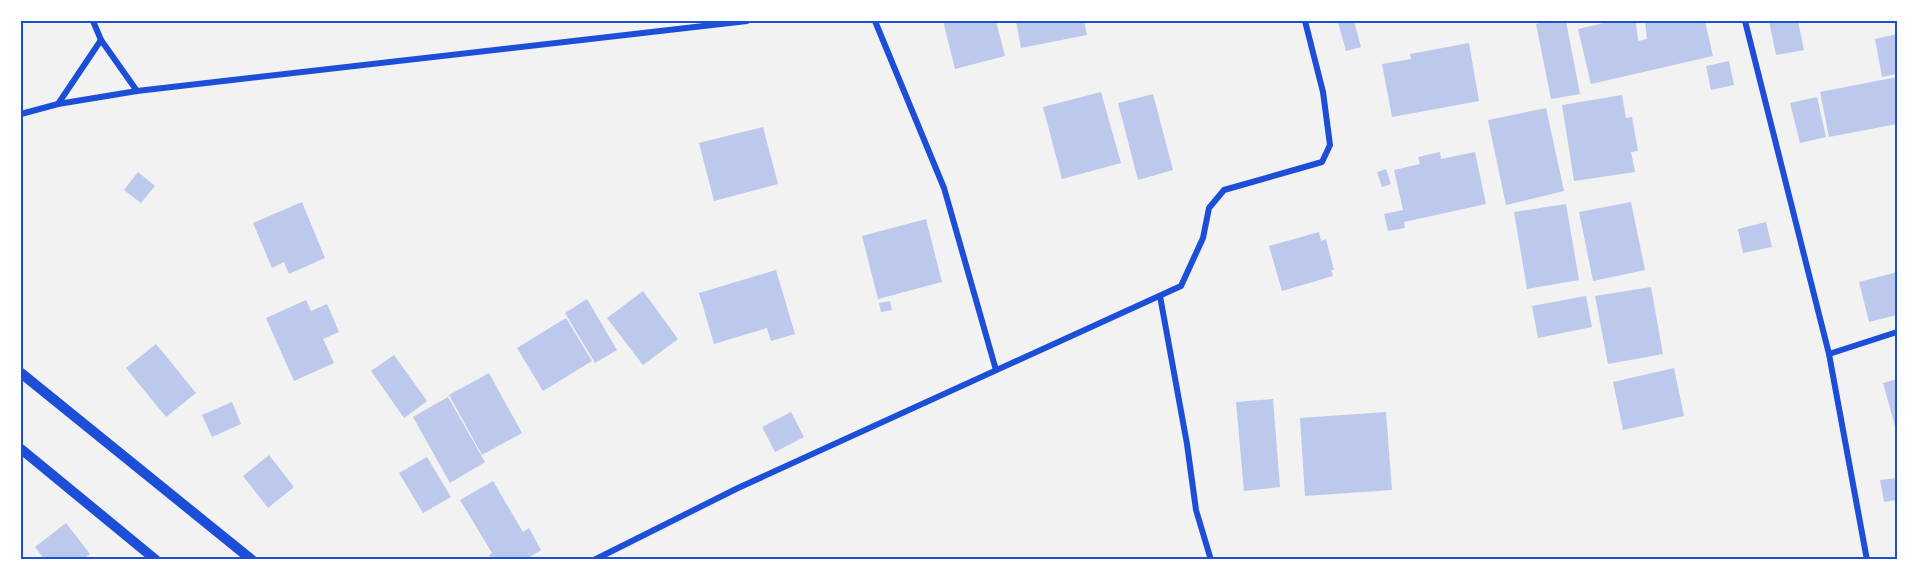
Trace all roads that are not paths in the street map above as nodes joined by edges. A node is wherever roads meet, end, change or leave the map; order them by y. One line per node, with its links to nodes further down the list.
1 (93, 21): 6 (street)
2 (747, 21): 7 (street)
3 (875, 21): 13 (street)
4 (1305, 21): 10 (street)
5 (1744, 21): 12 (street)
6 (101, 40): 7 (street); 8 (street)
7 (137, 91): 8 (street)
8 (58, 104): 9 (street)
9 (21, 114)
10 (1160, 296): 13 (street); 19 (street)
11 (1897, 332): 12 (street)
12 (1829, 354): 20 (street)
13 (996, 370): 18 (street)
14 (21, 373): 17 (street)
15 (21, 449): 16 (street)
16 (156, 560)
17 (252, 560)
18 (594, 560)
19 (1211, 560)
20 (1867, 560)

